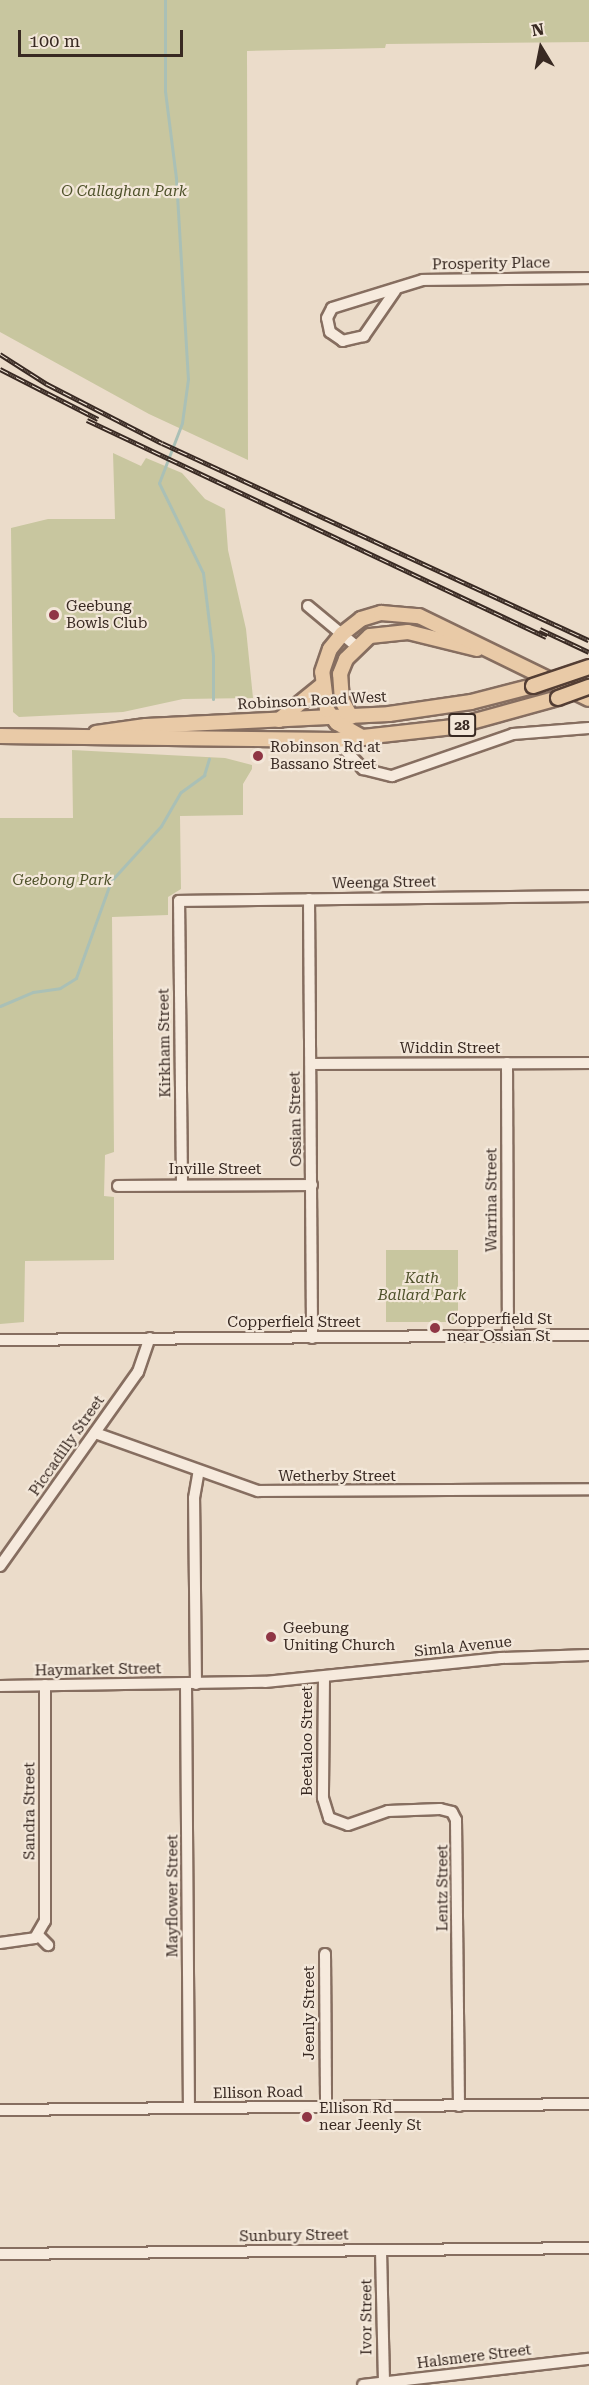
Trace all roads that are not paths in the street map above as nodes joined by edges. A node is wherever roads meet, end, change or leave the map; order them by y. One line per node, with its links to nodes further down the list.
1 (589, 278): 2 (street, Prosperity Place)
2 (395, 291): 2 (street, Prosperity Place)
3 (308, 606): 4 (street)
4 (342, 634): 5 (street); 6 (main road); 8 (main road)
5 (356, 646): 6 (main road); 11 (main road)
6 (492, 653): 10 (main road)
7 (589, 667): 11 (main road, Robinson Road West / 28, bridge)
8 (321, 686): 12 (main road); 13 (main road)
9 (589, 687): 17 (main road, Robinson Road West / 28, bridge)
10 (589, 699)
11 (351, 717): 12 (main road, Robinson Road West / 28)
12 (332, 718): 13 (main road, Robinson Road West / 28); 17 (main road)
13 (279, 720): 15 (main road, Robinson Road West / 28)
14 (589, 728): 18 (street)
15 (91, 735): 16 (main road, Robinson Road West / 28); 18 (main road, Robinson Road West / 28)
16 (0, 736)
17 (364, 738): 18 (main road, Robinson Road West / 28)
18 (336, 740)
19 (589, 896): 20 (street, Weenga Street)
20 (309, 899): 21 (street, Weenga Street); 24 (street, Ossian Street)
21 (179, 901): 25 (street, Kirkham Street)
22 (507, 1063): 23 (street, Widdin Street); 24 (street, Widdin Street); 29 (street, Warrina Street)
23 (589, 1063)
24 (311, 1065): 26 (street, Ossian Street)
25 (182, 1184): 26 (street, Inville Street); 27 (street, Inville Street)
26 (312, 1185): 31 (street, Ossian Street)
27 (118, 1186)
28 (589, 1335): 29 (street, Copperfield Street)
29 (508, 1336): 31 (street, Copperfield Street)
30 (150, 1338): 31 (street, Copperfield Street); 32 (street, Copperfield Street); 33 (street, Piccadilly Street)
31 (312, 1338)
32 (0, 1340)
33 (95, 1433): 34 (street, Wetherby Street); 36 (street, Piccadilly Street)
34 (199, 1471): 35 (street, Wetherby Street); 39 (street, Mayflower Street)
35 (589, 1489)
36 (0, 1566)
37 (589, 1655): 38 (street, Simla Avenue)
38 (324, 1677): 39 (street, Simla Avenue); 42 (street, Beetaloo Street)
39 (191, 1684): 40 (street, Haymarket Street); 50 (street, Mayflower Street)
40 (45, 1685): 41 (street, Haymarket Street); 43 (street, Sandra Street)
41 (0, 1686)
42 (323, 1806): 48 (street, Lentz Street)
43 (39, 1936): 44 (street); 45 (street)
44 (0, 1943)
45 (48, 1945)
46 (325, 1954): 49 (street, Jeenly Street)
47 (589, 2104): 48 (street, Ellison Road)
48 (459, 2106): 49 (street, Ellison Road)
49 (326, 2107): 50 (street, Ellison Road)
50 (189, 2108): 51 (street, Ellison Road)
51 (0, 2110)
52 (589, 2248): 53 (street, Sunbury Street)
53 (381, 2250): 54 (street, Sunbury Street); 56 (street, Ivor Street)
54 (0, 2254)
55 (589, 2359): 56 (street, Halsmere Street)
56 (384, 2383): 57 (street, Halsmere Street)
57 (363, 2385)

